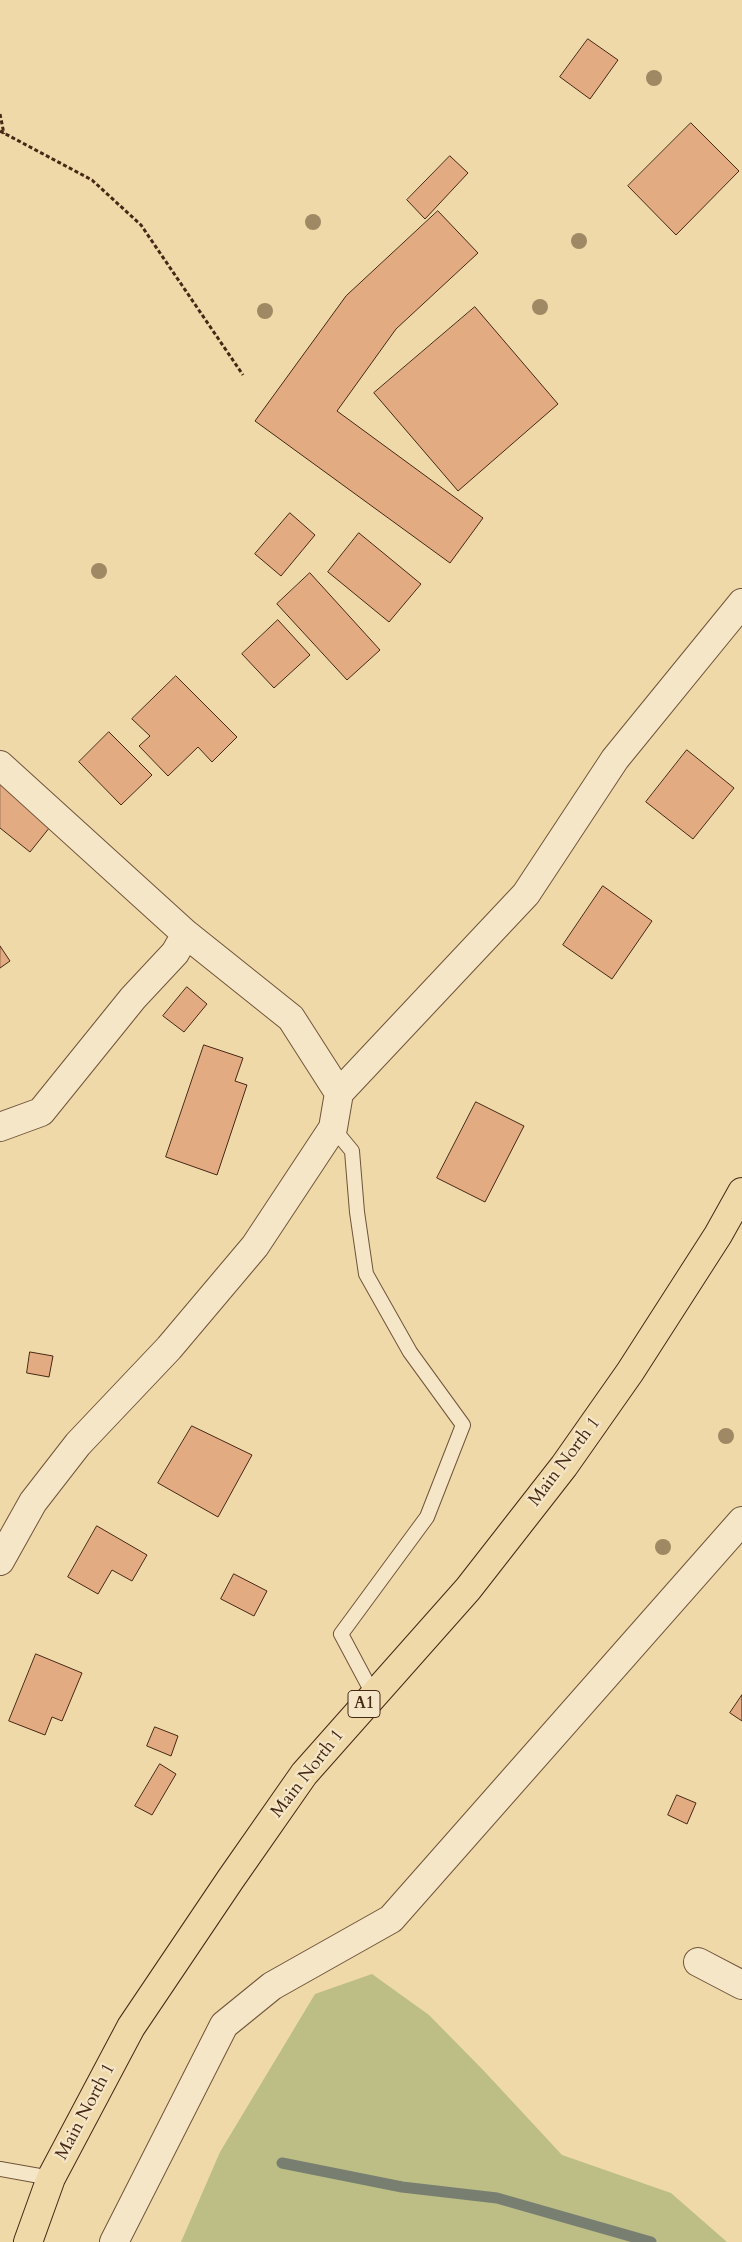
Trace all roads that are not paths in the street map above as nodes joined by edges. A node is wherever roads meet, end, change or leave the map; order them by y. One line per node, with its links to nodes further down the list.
1 (742, 603): 4 (street)
2 (0, 764): 3 (street)
3 (186, 934): 4 (street); 5 (street)
4 (339, 1094): 6 (street)
5 (0, 1127)
6 (333, 1128): 9 (street); 10 (lane)
7 (742, 1192): 10 (main road, Main North 1 / A1)
8 (742, 1521): 16 (street)
9 (0, 1561)
10 (373, 1694): 14 (main road, Main North 1 / A1)
11 (698, 1962): 12 (street)
12 (742, 1985)
13 (0, 2169): 14 (lane)
14 (50, 2178): 15 (main road, Main North 1 / A1)
15 (28, 2242)
16 (114, 2242)

